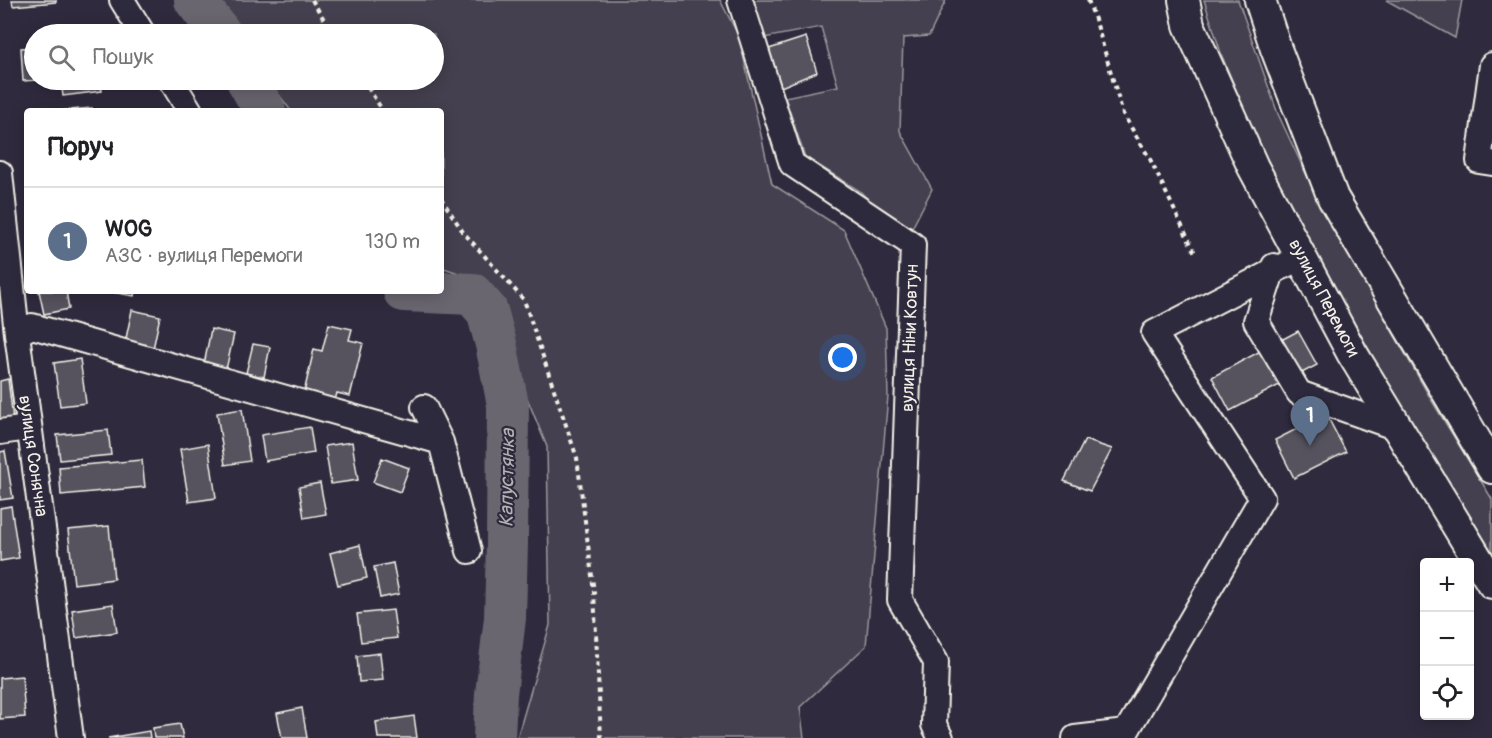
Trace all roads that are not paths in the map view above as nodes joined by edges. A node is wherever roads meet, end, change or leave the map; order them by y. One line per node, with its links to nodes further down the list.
1 (122, 0): 5 (street)
2 (740, 0): 24 (street, вулиця Ніни Ковтун)
3 (1184, 0): 11 (main road, вулиця Перемоги)
4 (1260, 0): 20 (main road)
5 (137, 24)
6 (1492, 65): 9 (street)
7 (177, 90): 8 (street)
8 (188, 108)
9 (1492, 163)
10 (0, 173): 14 (street, вулиця Сонячна)
11 (1286, 229): 12 (main road, вулиця Перемоги); 13 (street)
12 (1301, 257): 13 (street); 17 (main road, вулиця Перемоги)
13 (1272, 272): 17 (street); 25 (street)
14 (17, 334): 16 (street, вулиця Сонячна); 19 (street)
15 (424, 407): 19 (street)
16 (29, 425): 18 (street); 23 (street, вулиця Сонячна)
17 (1397, 428): 22 (main road, вулиця Перемоги)
18 (0, 432)
19 (441, 442): 21 (street)
20 (1488, 453)
21 (469, 551)
22 (1492, 583)
23 (71, 738)
24 (941, 738)
25 (1075, 738)

